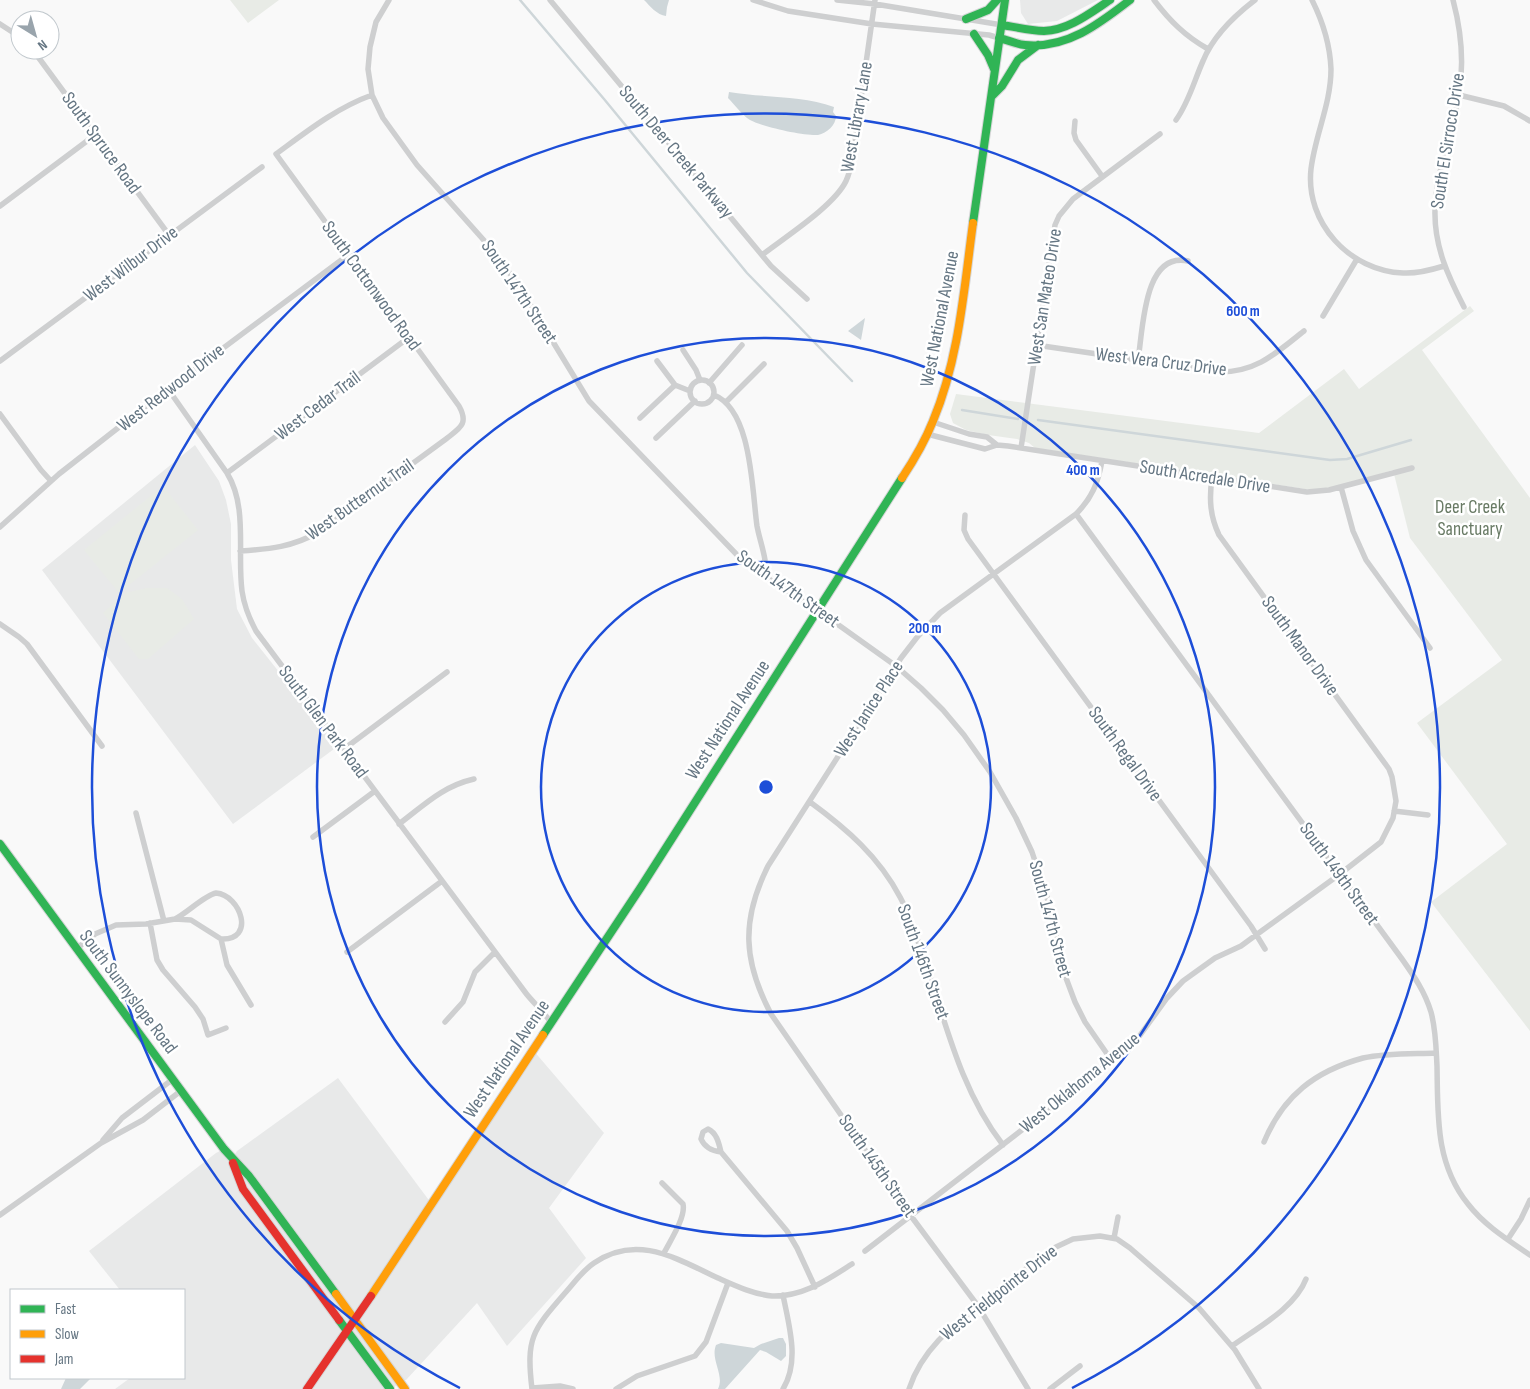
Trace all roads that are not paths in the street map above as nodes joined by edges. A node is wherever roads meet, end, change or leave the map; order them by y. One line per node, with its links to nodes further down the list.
1 (389, 0): 24 (street)
2 (550, 0): 36 (street, South Deer Creek Parkway)
3 (753, 0): 15 (street)
4 (837, 0): 13 (street)
5 (997, 0): 14 (main road)
6 (1005, 0): 16 (main road, West National Avenue)
7 (1110, 0): 16 (main road)
8 (1130, 0): 19 (main road)
9 (1154, 0): 20 (street)
10 (1254, 0): 20 (street)
11 (1312, 0): 37 (street)
12 (1453, 0): 23 (street, South El Sirroco Drive)
13 (875, 2): 14 (street); 15 (street, West Library Lane)
14 (966, 19): 16 (street)
15 (872, 24): 17 (street); 36 (street, West Library Lane)
16 (1002, 25): 18 (main road, West National Avenue)
17 (974, 34): 18 (street); 22 (main road)
18 (999, 38): 19 (main road); 22 (main road, West National Avenue)
19 (1038, 45): 25 (main road)
20 (1208, 49): 26 (street)
21 (40, 60): 30 (street, South Spruce Road)
22 (995, 72): 25 (main road, West National Avenue)
23 (1459, 95): 28 (street); 39 (street, South El Sirroco Drive)
24 (372, 96): 35 (street, South Cottonwood Road); 78 (street, South 147th Street)
25 (992, 96): 63 (main road, West National Avenue)
26 (1176, 120)
27 (1075, 121): 32 (street)
28 (1530, 121)
29 (1160, 134): 32 (street, West San Mateo Drive)
30 (95, 135): 33 (street); 34 (street, South Spruce Road)
31 (262, 167): 34 (street, West Wilbur Drive)
32 (1102, 176): 46 (street, West San Mateo Drive)
33 (0, 206)
34 (169, 235): 49 (street, West Wilbur Drive)
35 (348, 255): 44 (street, South Cottonwood Road); 55 (street, West Redwood Drive)
36 (762, 255): 40 (street, South Deer Creek Parkway)
37 (1357, 259): 39 (street); 42 (street)
38 (1188, 261): 48 (street)
39 (1444, 266): 41 (street, South El Sirroco Drive)
40 (807, 299)
41 (1464, 307)
42 (1324, 316)
43 (1304, 331): 48 (street, West Vera Cruz Drive)
44 (408, 338): 62 (street, South Cottonwood Road); 70 (street, West Cedar Trail)
45 (742, 345): 53 (street)
46 (1036, 346): 48 (street, West Vera Cruz Drive); 67 (street, West San Mateo Drive)
47 (683, 350): 52 (street)
48 (1138, 360)
49 (0, 361)
50 (657, 361): 54 (street)
51 (764, 364): 59 (street)
52 (700, 380): 53 (street); 56 (street)
53 (709, 382): 57 (street)
54 (676, 385): 56 (street); 61 (street)
55 (168, 389): 70 (street, South Glen Park Road); 72 (street, West Redwood Drive)
56 (690, 391): 58 (street)
57 (714, 395): 58 (street); 59 (street)
58 (694, 401): 65 (street)
59 (726, 402): 78 (street)
60 (0, 414): 72 (street)
61 (640, 418)
62 (464, 419): 77 (street, West Butternut Trail)
63 (933, 422): 64 (main road, West National Avenue); 66 (street, South Acredale Drive)
64 (927, 434): 66 (street, South Acredale Drive); 80 (main road, West National Avenue)
65 (656, 438)
66 (997, 445): 67 (street, South Acredale Drive)
67 (1021, 448): 68 (street, South Acredale Drive)
68 (1102, 461): 71 (street, South Acredale Drive); 74 (street, West Janice Place)
69 (1412, 468): 73 (street, South Acredale Drive)
70 (227, 472): 77 (street, South Glen Park Road)
71 (1212, 478): 73 (street, South Acredale Drive); 90 (street, South Manor Drive)
72 (51, 482): 76 (street, West Redwood Drive)
73 (1341, 487): 82 (street)
74 (1076, 514): 79 (street, West Janice Place); 96 (street, South 149th Street)
75 (965, 516): 79 (street, South Regal Drive)
76 (0, 527)
77 (240, 551): 86 (street, South Glen Park Road)
78 (758, 572): 80 (street, South 147th Street)
79 (993, 574): 83 (street, West Janice Place); 102 (street, South Regal Drive)
80 (819, 611): 83 (street, South 147th Street); 110 (main road, West National Avenue)
81 (0, 624): 85 (street)
82 (1430, 648)
83 (896, 666): 89 (street, West Janice Place); 113 (street, South 147th Street)
84 (447, 672): 86 (street)
85 (102, 746)
86 (344, 749): 88 (street, South Glen Park Road)
87 (474, 779): 93 (street)
88 (375, 791): 93 (street, South Glen Park Road); 94 (street)
89 (810, 802): 101 (street, West Janice Place); 118 (street, South 146th Street)
90 (1394, 811): 92 (street); 96 (street, West Oklahoma Avenue)
91 (136, 813): 99 (street)
92 (1428, 815)
93 (399, 824): 97 (street, South Glen Park Road)
94 (313, 837)
95 (0, 844): 104 (main road, South Sunnyslope Road)
96 (1340, 874): 102 (street, West Oklahoma Avenue); 112 (street, South 149th Street)
97 (442, 881): 106 (street); 107 (street, South Glen Park Road)
98 (175, 919): 99 (street); 103 (street); 103 (street)
99 (164, 921): 100 (street)
100 (150, 924): 104 (street); 111 (street)
101 (748, 933): 124 (street, South 145th Street)
102 (1256, 935): 105 (street, South Regal Drive); 113 (street, West Oklahoma Avenue)
103 (221, 939): 108 (street)
104 (76, 949): 114 (main road, South Sunnyslope Road)
105 (1265, 949)
106 (347, 952)
107 (495, 952): 109 (street); 110 (street, South Glen Park Road)
108 (251, 1005)
109 (445, 1022)
110 (551, 1022): 137 (main road, West National Avenue)
111 (226, 1028)
112 (1436, 1053): 116 (street); 127 (street, South 149th Street)
113 (1112, 1061): 118 (street, West Oklahoma Avenue)
114 (173, 1079): 115 (main road, South Sunnyslope Road); 117 (street)
115 (182, 1090): 117 (street); 120 (main road, South Sunnyslope Road)
116 (1264, 1142)
117 (101, 1143): 123 (street)
118 (1003, 1144): 124 (street, West Oklahoma Avenue)
119 (721, 1152): 134 (street)
120 (231, 1159): 137 (main road, South Sunnyslope Road); 138 (main road, South Sunnyslope Road)
121 (662, 1183): 129 (street)
122 (1530, 1200): 127 (street)
123 (0, 1214)
124 (911, 1216): 128 (street, West Oklahoma Avenue); 136 (street, South 145th Street)
125 (1118, 1217): 126 (street)
126 (1114, 1238): 136 (street, West Fieldpointe Drive); 139 (street, West Fieldpointe Drive)
127 (1508, 1239): 130 (street, South 149th Street)
128 (865, 1251)
129 (664, 1253): 133 (street); 141 (street)
130 (1530, 1255)
131 (852, 1264): 134 (street)
132 (1306, 1279): 139 (street)
133 (728, 1283): 135 (street); 146 (street)
134 (815, 1287): 135 (street)
135 (783, 1295): 147 (street)
136 (978, 1306): 148 (street, West Fieldpointe Drive); 149 (street, South 145th Street)
137 (355, 1320): 138 (main road, West National Avenue); 144 (main road, South Sunnyslope Road)
138 (348, 1331): 142 (main road, West National Avenue); 143 (main road, South Sunnyslope Road)
139 (1232, 1346): 151 (street, West Fieldpointe Drive)
140 (1080, 1366): 150 (street)
141 (532, 1388): 145 (street)
142 (307, 1389)
143 (390, 1389)
144 (405, 1389)
145 (573, 1389)
146 (616, 1389)
147 (783, 1389)
148 (909, 1389)
149 (1028, 1389)
150 (1050, 1389)
151 (1259, 1389)

